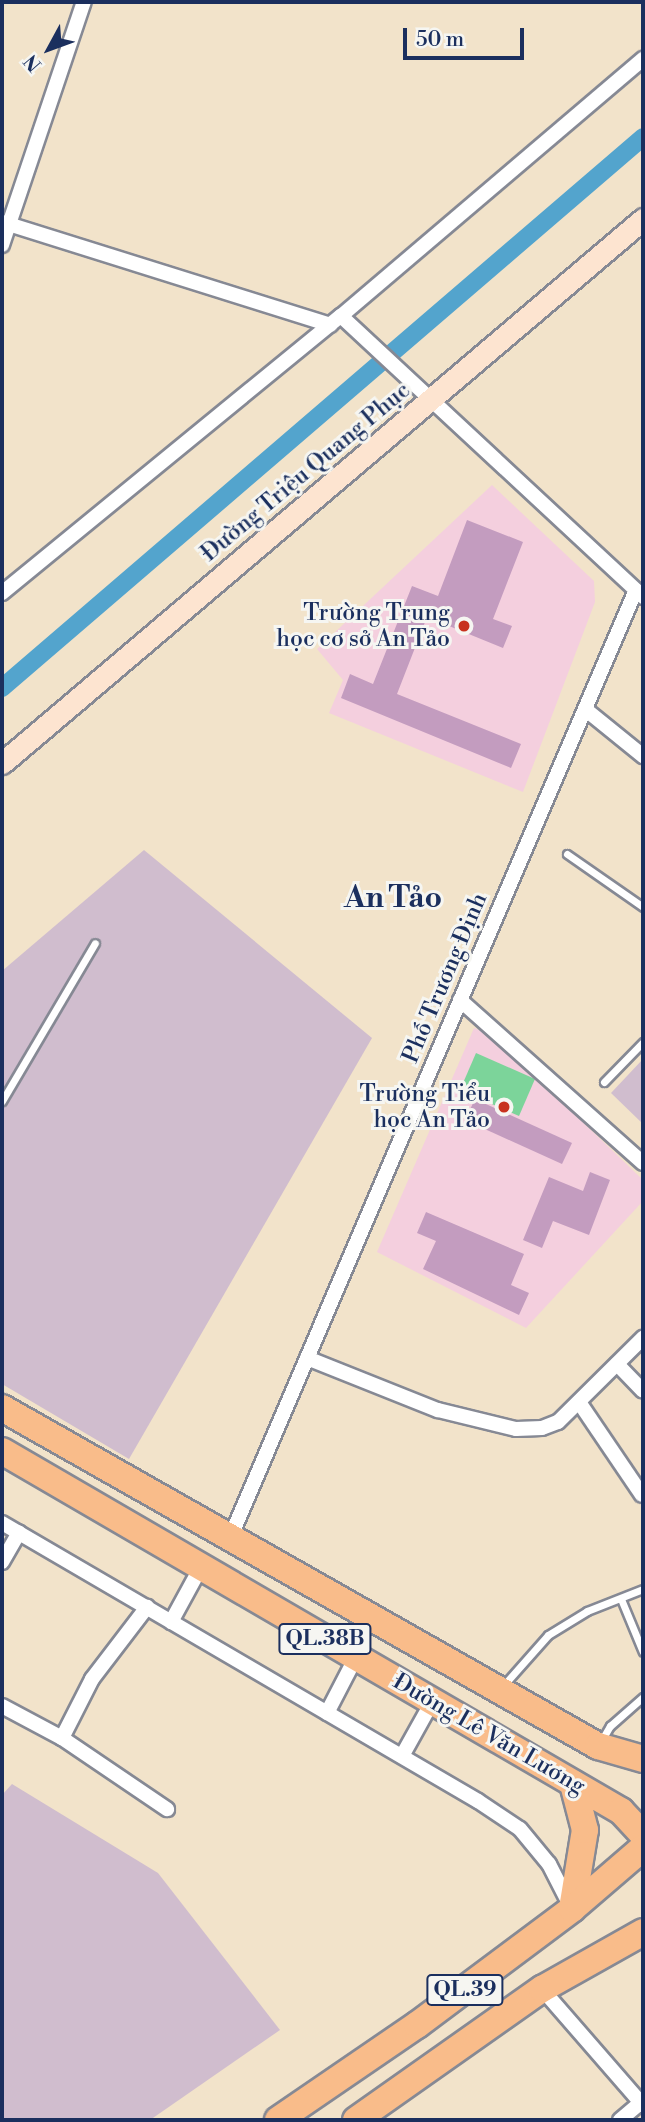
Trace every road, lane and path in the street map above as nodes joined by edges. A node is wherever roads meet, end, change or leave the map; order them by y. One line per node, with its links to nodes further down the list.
1 (84, 2): 4 (street)
2 (643, 59): 6 (street)
3 (643, 219): 7 (street, Đường Triệu Quang Phục)
4 (6, 223): 5 (street); 6 (street)
5 (2, 245)
6 (335, 321): 7 (street); 8 (street)
7 (432, 400): 9 (street); 12 (street, Đường Triệu Quang Phục)
8 (2, 593)
9 (639, 594): 10 (street, Phố Trương Định)
10 (585, 709): 11 (street); 16 (street, Phố Trương Định)
11 (643, 756)
12 (2, 763)
13 (567, 853): 14 (lane)
14 (643, 907)
15 (95, 943): 19 (lane)
16 (460, 1000): 20 (street); 22 (street, Phố Trương Định)
17 (643, 1042): 18 (lane)
18 (604, 1083)
19 (2, 1101)
20 (643, 1163)
21 (643, 1338): 23 (street)
22 (307, 1358): 25 (street); 31 (street, Phố Trương Định)
23 (617, 1364): 24 (street); 25 (street)
24 (643, 1391)
25 (579, 1402): 28 (street)
26 (2, 1408): 31 (highway, Đường Lê Văn Lương / QL.38B)
27 (2, 1451): 33 (highway, Đường Lê Văn Lương / QL.38B)
28 (639, 1497)
29 (2, 1523): 30 (street)
30 (19, 1532): 32 (street); 36 (street)
31 (230, 1538): 40 (highway, Đường Lê Văn Lương / QL.38B)
32 (2, 1562)
33 (201, 1567): 37 (street); 39 (highway, Đường Lê Văn Lương / QL.38B)
34 (643, 1589): 35 (lane)
35 (621, 1599): 38 (lane); 40 (lane)
36 (147, 1607): 37 (street); 45 (street)
37 (172, 1622): 44 (street)
38 (643, 1652)
39 (356, 1657): 42 (highway, Đường Lê Văn Lương / QL.38B); 44 (street)
40 (499, 1690): 46 (highway, Đường Lê Văn Lương / QL.38B)
41 (643, 1697): 46 (lane)
42 (432, 1702): 47 (street); 49 (highway, Đường Lê Văn Lương / QL.38B)
43 (2, 1706): 45 (street)
44 (327, 1713): 47 (street)
45 (62, 1738): 50 (street)
46 (598, 1746): 48 (highway, Đường Lê Văn Lương / QL.38B)
47 (402, 1756): 53 (street)
48 (643, 1759)
49 (573, 1784): 51 (highway, Đường Lê Văn Lương / QL.38B); 53 (highway)
50 (167, 1809)
51 (643, 1835)
52 (643, 1848): 53 (highway, QL.39)
53 (572, 1909): 57 (highway, QL.39)
54 (643, 1932): 55 (highway, QL.39)
55 (542, 1989): 56 (street); 58 (highway, QL.39)
56 (643, 2103): 59 (street)
57 (278, 2120)
58 (356, 2120)
59 (620, 2120)

